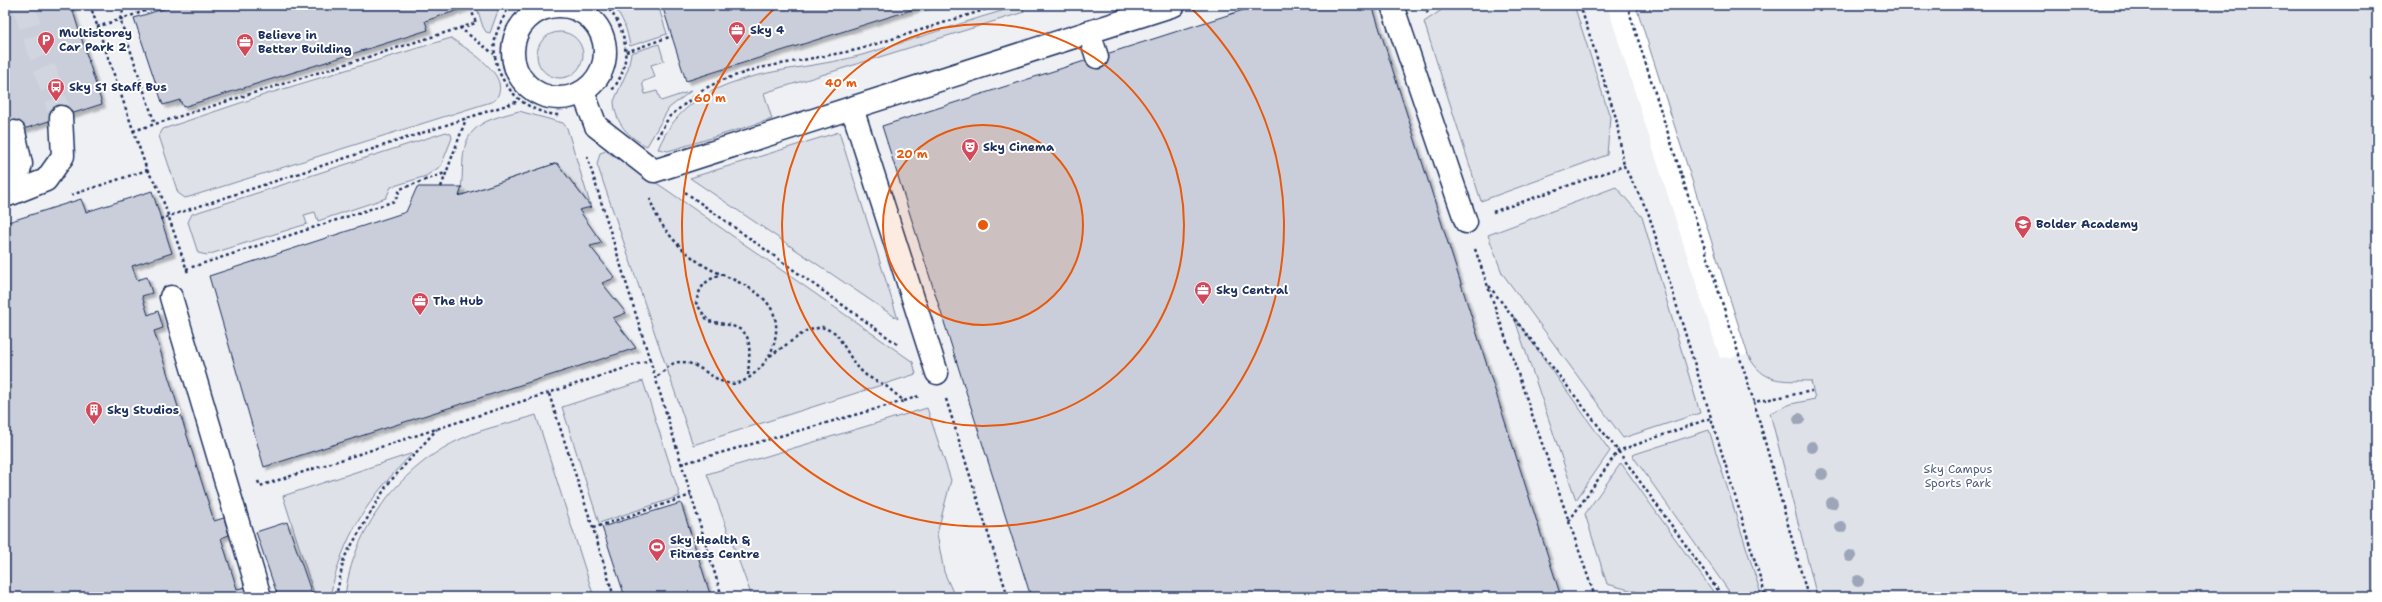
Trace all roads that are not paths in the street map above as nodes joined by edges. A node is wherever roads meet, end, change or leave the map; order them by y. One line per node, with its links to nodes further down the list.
1 (1174, 5): 4 (lane)
2 (1392, 5): 11 (lane)
3 (548, 6): 7 (lane); 7 (lane)
4 (1089, 32): 5 (lane); 6 (lane)
5 (1097, 57)
6 (852, 108): 7 (lane); 13 (lane)
7 (590, 109)
8 (61, 117): 10 (lane)
9 (14, 132): 10 (lane)
10 (9, 194)
11 (1466, 222)
12 (171, 297): 14 (lane)
13 (940, 380)
14 (260, 597)

